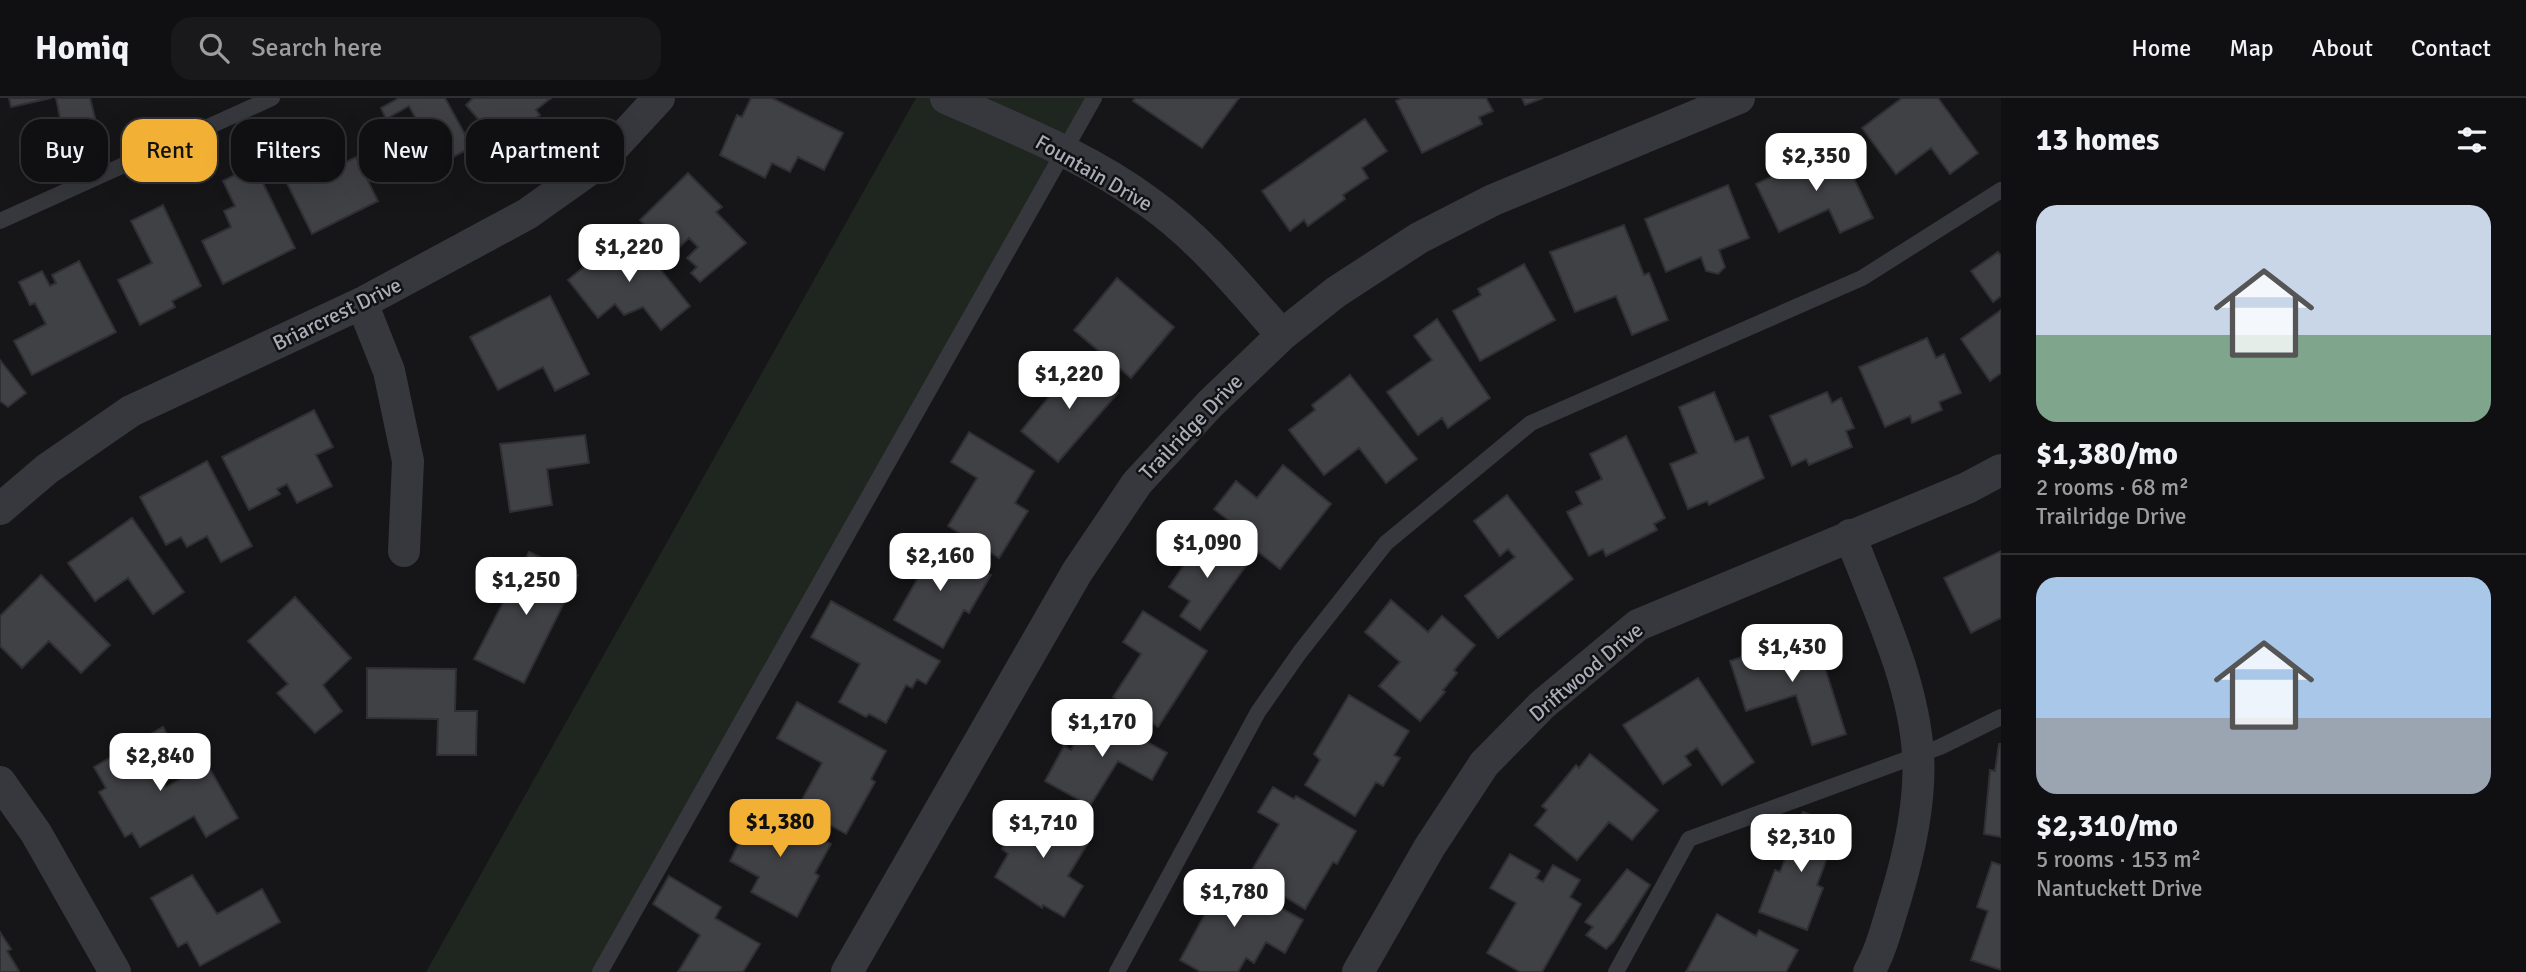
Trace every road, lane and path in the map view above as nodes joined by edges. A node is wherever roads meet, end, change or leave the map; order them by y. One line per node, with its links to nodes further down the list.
1 (272, 98): 8 (lane)
2 (659, 98): 9 (street, Briarcrest Drive)
3 (946, 98): 6 (street, Fountain Drive)
4 (1094, 98): 6 (lane)
5 (1739, 98): 10 (street, Trailridge Drive)
6 (1065, 150): 10 (street, Fountain Drive); 19 (lane)
7 (2001, 190): 21 (lane)
8 (0, 221)
9 (362, 303): 12 (street, Briarcrest Drive); 14 (street)
10 (1282, 335): 20 (street, Trailridge Drive)
11 (2001, 470): 13 (street, Driftwood Drive)
12 (0, 509)
13 (1850, 535): 16 (street); 22 (street, Driftwood Drive)
14 (404, 551)
15 (2001, 718): 16 (lane)
16 (1918, 755): 23 (lane); 24 (street)
17 (0, 782): 18 (street)
18 (115, 972)
19 (600, 972)
20 (848, 972)
21 (1117, 972)
22 (1358, 972)
23 (1616, 972)
24 (1869, 972)

